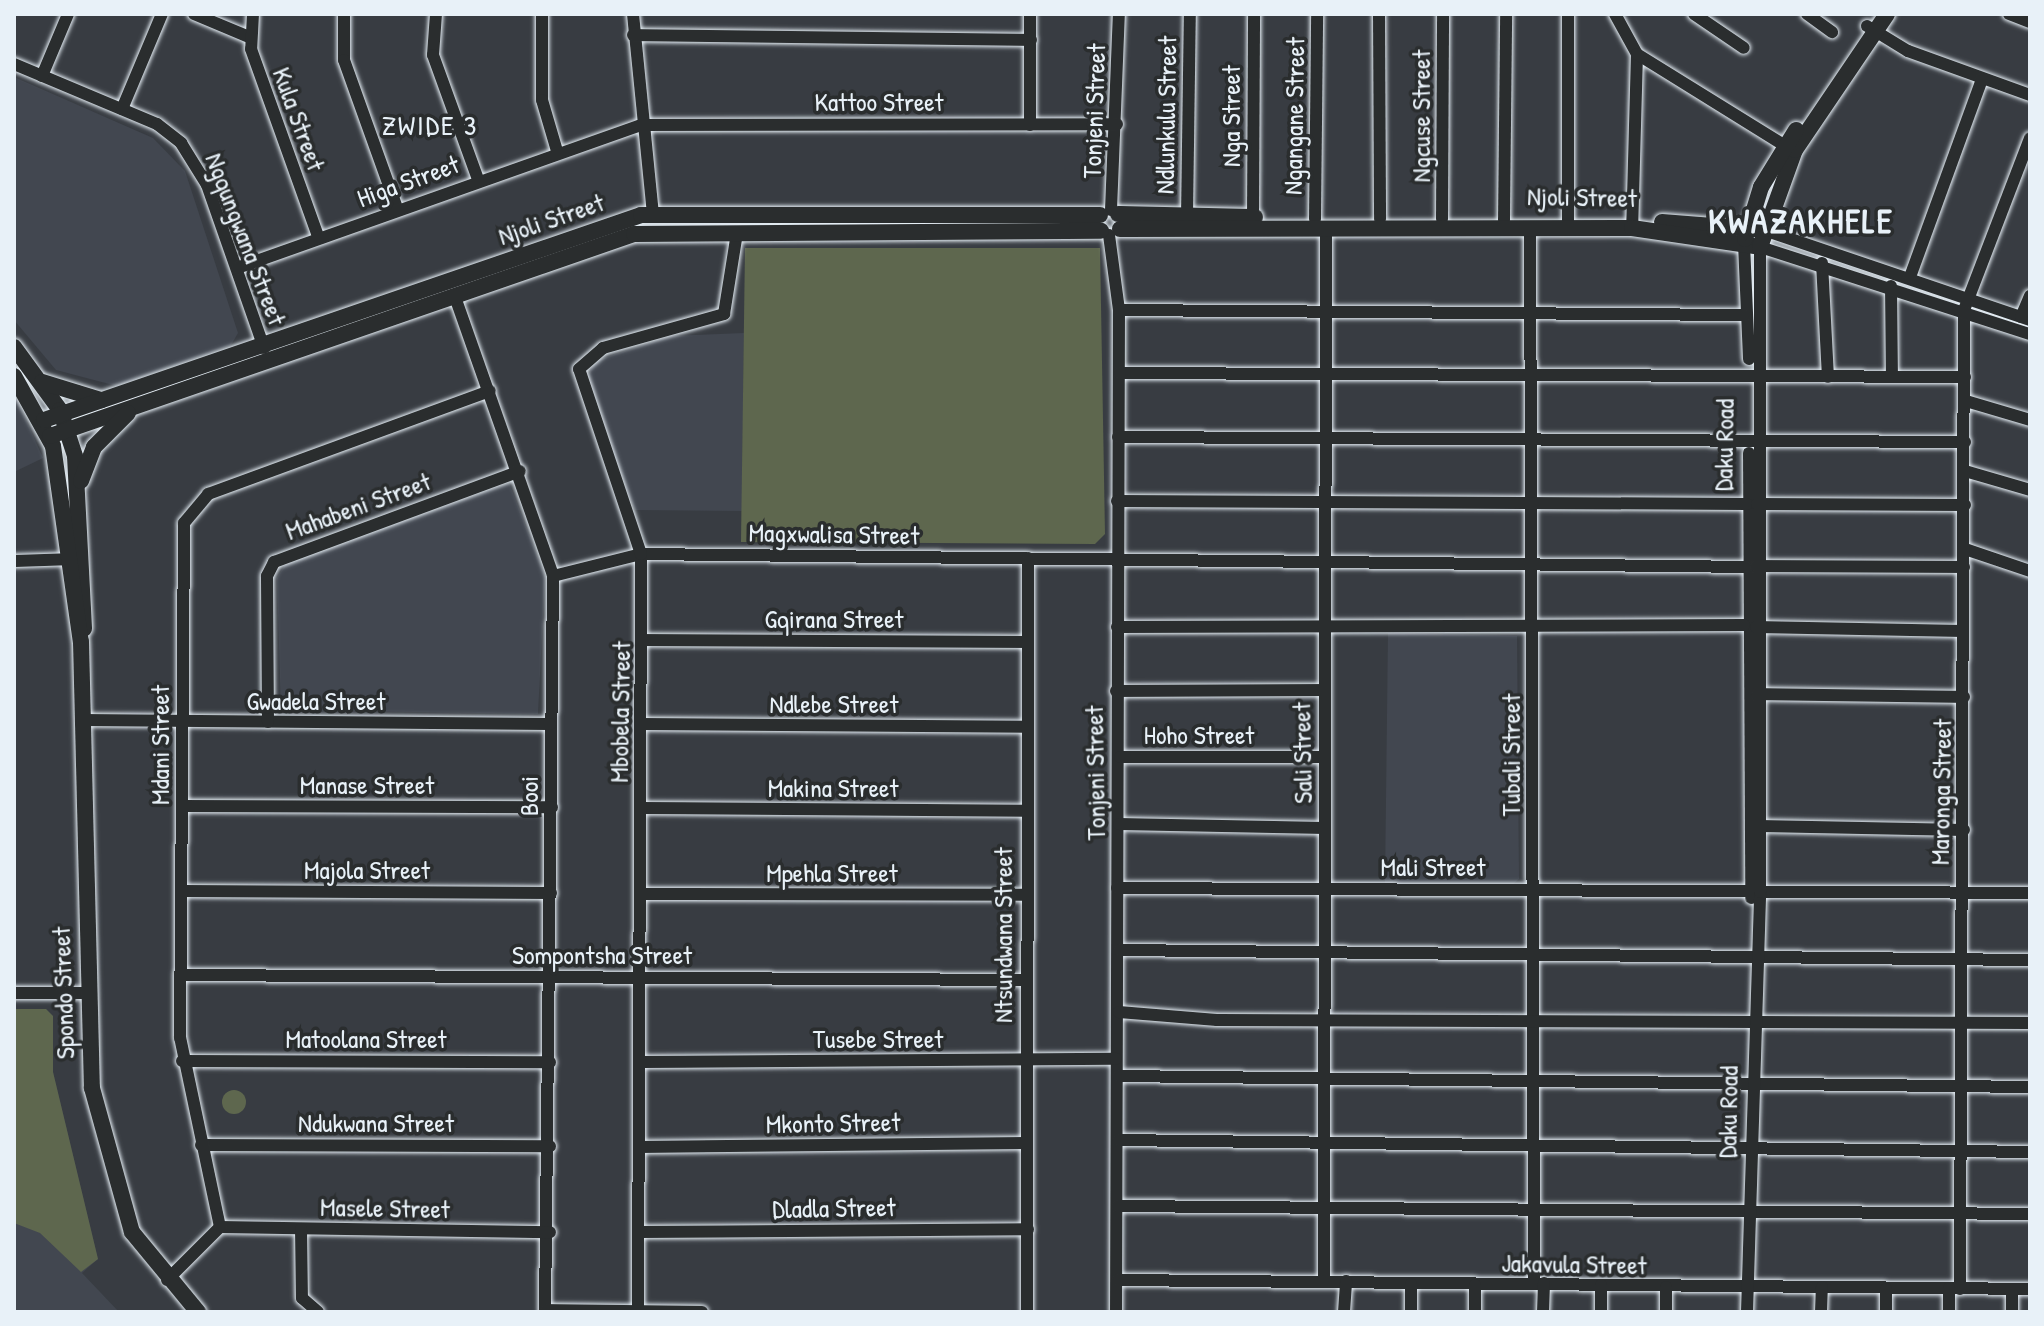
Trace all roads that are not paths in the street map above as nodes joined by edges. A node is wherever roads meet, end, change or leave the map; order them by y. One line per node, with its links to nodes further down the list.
1 (68, 14): 32 (street)
2 (162, 14): 35 (street)
3 (194, 14): 27 (street)
4 (253, 14): 27 (street, Kula Street)
5 (344, 14): 43 (street)
6 (436, 14): 42 (street)
7 (542, 14): 41 (street)
8 (633, 14): 26 (street)
9 (1030, 14): 28 (street)
10 (1119, 14): 36 (street, Tonjeni Street)
11 (1190, 14): 45 (street, Ndlunkulu Street)
12 (1254, 14): 46 (street, Nga Street)
13 (1317, 14): 52 (street, Ngangane Street)
14 (1379, 14): 47 (street)
15 (1443, 14): 48 (street, Ngcuse Street)
16 (1506, 14): 49 (street)
17 (1568, 14): 50 (street)
18 (1615, 14): 30 (street)
19 (1694, 14): 29 (street)
20 (1807, 14): 25 (street)
21 (1887, 14): 24 (main road, Daku Road)
22 (2009, 14): 23 (street)
23 (2030, 22)
24 (1873, 24): 33 (street); 40 (main road, Daku Road)
25 (1832, 32)
26 (633, 35): 28 (street); 37 (street)
27 (249, 37): 56 (street, Kula Street)
28 (1031, 40): 38 (street)
29 (1744, 48)
30 (1637, 54): 40 (street); 53 (street)
31 (14, 64): 32 (street, Ngqungwana Street)
32 (42, 76): 35 (street, Ngqungwana Street)
33 (1982, 79): 34 (street); 60 (street)
34 (2030, 95)
35 (122, 109): 59 (street, Ngqungwana Street)
36 (1117, 124): 38 (street, Kattoo Street); 51 (street, Tonjeni Street)
37 (641, 125): 38 (street, Kattoo Street); 41 (street, Higa Street); 44 (street)
38 (1030, 125)
39 (2030, 138): 64 (street)
40 (1789, 148): 57 (main road, Daku Road)
41 (557, 151): 42 (street, Higa Street)
42 (478, 179): 43 (street, Higa Street)
43 (397, 208): 56 (street, Higa Street)
44 (653, 213): 51 (main road, Njoli Street); 72 (main road, Njoli Street)
45 (1187, 217): 46 (main road, Njoli Street); 51 (main road, Njoli Street)
46 (1253, 217): 52 (main road, Njoli Street)
47 (1380, 219): 48 (main road, Njoli Street); 52 (main road, Njoli Street)
48 (1442, 219): 49 (main road, Njoli Street)
49 (1504, 220): 50 (main road, Njoli Street)
50 (1568, 221): 53 (main road, Njoli Street)
51 (1110, 222): 52 (main road, Njoli Street); 55 (main road, Njoli Street); 65 (street, Tonjeni Street)
52 (1321, 223): 54 (main road, Njoli Street); 66 (street, Sali Street)
53 (1631, 224): 54 (main road, Njoli Street); 57 (main road, Njoli Street)
54 (1530, 227): 67 (street, Tubali Street)
55 (737, 233): 63 (main road, Njoli Street); 104 (street, Mbobela Street)
56 (318, 236): 59 (street, Higa Street)
57 (1754, 237): 58 (street, Njoli Street); 60 (street, Njoli Street); 68 (street, Daku Road); 77 (street, Daku Road)
58 (1822, 263): 61 (street, Njoli Street); 78 (street)
59 (237, 268): 72 (street, Ngqungwana Street)
60 (1910, 277): 64 (street, Njoli Street)
61 (1891, 286): 64 (street, Njoli Street); 79 (street)
62 (2030, 296): 69 (street)
63 (455, 297): 82 (street, Booi); 85 (main road, Njoli Street)
64 (1966, 304): 69 (street, Njoli Street); 70 (street, Njoli Street); 80 (street, Maronga Street)
65 (1119, 310): 66 (street); 73 (street, Tonjeni Street)
66 (1327, 311): 67 (street); 74 (street, Sali Street)
67 (1532, 312): 68 (street); 76 (street, Tubali Street)
68 (1746, 315): 77 (street, Daku Road)
69 (2026, 318)
70 (2030, 334)
71 (14, 347): 81 (main road, Spondo Street)
72 (264, 348): 83 (main road, Njoli Street)
73 (1119, 373): 74 (street); 89 (street, Tonjeni Street)
74 (1325, 375): 76 (street); 90 (street, Sali Street)
75 (14, 376): 88 (main road, Spondo Street)
76 (1532, 376): 77 (street); 92 (street, Tubali Street)
77 (1753, 377): 78 (street); 91 (street, Daku Road)
78 (1828, 377): 79 (street)
79 (1892, 377): 80 (street)
80 (1965, 377): 84 (street, Maronga Street)
81 (42, 382): 83 (main road); 87 (main road, Spondo Street)
82 (490, 391): 94 (street, Booi); 130 (street, Mdani Street)
83 (104, 400): 87 (main road, Njoli Street)
84 (1966, 401): 86 (street); 93 (street, Maronga Street)
85 (133, 409): 87 (main road, Njoli Street); 96 (main road)
86 (2030, 420)
87 (65, 422): 88 (main road, Njoli Street); 96 (main road, Spondo Street)
88 (47, 428): 107 (main road, Spondo Street)
89 (1118, 437): 90 (street); 99 (street, Tonjeni Street)
90 (1324, 438): 92 (street); 98 (street, Sali Street)
91 (1753, 440): 92 (street); 93 (street); 101 (street, Daku Road)
92 (1532, 441): 100 (street, Tubali Street)
93 (1965, 442): 95 (street, Maronga Street)
94 (520, 471): 115 (street, Booi); 129 (street, Mahabeni Street)
95 (1965, 471): 97 (street); 102 (street, Maronga Street)
96 (80, 484): 105 (main road, Spondo Street)
97 (2030, 490)
98 (1324, 500): 99 (street); 100 (street); 110 (street, Sali Street)
99 (1117, 501): 109 (street, Tonjeni Street)
100 (1532, 504): 101 (street); 111 (street, Tubali Street)
101 (1752, 504): 102 (street); 112 (street, Daku Road)
102 (1965, 505): 103 (street, Maronga Street)
103 (1965, 549): 113 (street, Maronga Street); 114 (street)
104 (641, 554): 106 (street, Magxwalisa Street); 115 (street, Magxwalisa Street); 121 (street, Mbobela Street)
105 (83, 558): 107 (street); 122 (main road, Spondo Street)
106 (1028, 558): 109 (street, Magxwalisa Street); 123 (street, Ntsundwana Street)
107 (65, 559): 108 (street); 122 (main road, Spondo Street)
108 (14, 561)
109 (1116, 564): 110 (street, Magxwalisa Street); 117 (street, Tonjeni Street)
110 (1324, 564): 111 (street, Magxwalisa Street); 118 (street, Sali Street)
111 (1531, 566): 112 (street, Magxwalisa Street); 119 (street, Tubali Street)
112 (1751, 567): 113 (street, Magxwalisa Street); 116 (street, Daku Road)
113 (1964, 567): 120 (street, Maronga Street)
114 (2030, 571)
115 (553, 576): 131 (street, Booi)
116 (1750, 626): 119 (street); 120 (street); 126 (street, Daku Road); 148 (street, Daku Road)
117 (1117, 627): 118 (street); 125 (street, Tonjeni Street)
118 (1324, 629): 119 (street); 124 (street, Sali Street)
119 (1533, 631): 145 (street, Tubali Street)
120 (1963, 631): 127 (street, Maronga Street)
121 (643, 640): 123 (street, Gqirana Street); 132 (street, Mbobela Street)
122 (81, 642): 128 (main road, Spondo Street)
123 (1025, 642): 133 (street, Ntsundwana Street)
124 (1323, 690): 125 (street); 135 (street, Sali Street)
125 (1116, 691): 134 (street, Tonjeni Street)
126 (1757, 694): 127 (street); 141 (street, Daku Road)
127 (1964, 697): 143 (street, Maronga Street)
128 (82, 720): 130 (street, Gwadela Street); 165 (main road, Spondo Street)
129 (268, 722): 130 (street, Gwadela Street); 131 (street, Gwadela Street)
130 (182, 723): 136 (street, Mdani Street)
131 (550, 724): 137 (street, Booi)
132 (641, 724): 133 (street, Ndlebe Street); 138 (street, Mbobela Street)
133 (1026, 727): 139 (street, Ntsundwana Street)
134 (1120, 757): 135 (street, Hoho Street); 140 (street, Tonjeni Street)
135 (1325, 757): 142 (street, Sali Street)
136 (182, 806): 137 (street, Manase Street); 147 (street, Mdani Street)
137 (552, 807): 149 (street, Booi)
138 (640, 808): 139 (street, Makina Street); 151 (street, Mbobela Street)
139 (1025, 811): 152 (street, Ntsundwana Street)
140 (1119, 824): 142 (street); 144 (street, Tonjeni Street)
141 (1760, 826): 143 (street); 148 (street, Daku Road)
142 (1325, 828): 146 (street, Sali Street)
143 (1964, 830): 153 (street, Maronga Street)
144 (1117, 888): 146 (street, Mali Street); 154 (street, Tonjeni Street)
145 (1536, 889): 146 (street, Mali Street); 148 (street, Mali Street); 156 (street, Tubali Street)
146 (1324, 890): 155 (street, Sali Street)
147 (182, 891): 149 (street, Majola Street); 160 (street, Mdani Street)
148 (1754, 892): 153 (street, Mali Street); 157 (street, Daku Road)
149 (551, 893): 162 (street, Booi)
150 (2030, 893): 153 (street, Mali Street)
151 (640, 894): 152 (street, Mpehla Street); 161 (street, Mbobela Street)
152 (1024, 895): 163 (street, Ntsundwana Street)
153 (1962, 896): 159 (street, Maronga Street)
154 (1119, 950): 155 (street); 166 (street, Tonjeni Street)
155 (1324, 954): 156 (street); 168 (street, Sali Street)
156 (1536, 955): 157 (street); 167 (street, Tubali Street)
157 (1755, 958): 159 (street); 169 (street, Daku Road)
158 (2030, 960): 159 (street)
159 (1963, 961): 170 (street, Maronga Street)
160 (180, 975): 162 (street, Sompontsha Street); 174 (street, Mdani Street)
161 (639, 977): 162 (street, Sompontsha Street); 163 (street, Sompontsha Street); 176 (street, Mbobela Street)
162 (552, 978): 175 (street, Booi)
163 (1023, 980): 173 (street, Ntsundwana Street)
164 (14, 993): 165 (street)
165 (86, 993): 205 (main road, Spondo Street)
166 (1119, 1012): 168 (street); 172 (street, Tonjeni Street)
167 (1535, 1017): 168 (street); 169 (street); 178 (street, Tubali Street)
168 (1323, 1020): 179 (street, Sali Street)
169 (1753, 1021): 170 (street); 180 (street, Daku Road)
170 (1962, 1023): 171 (street); 182 (street, Maronga Street)
171 (2030, 1023)
172 (1116, 1059): 173 (street, Tusebe Street); 177 (street, Tonjeni Street)
173 (1027, 1060): 176 (street, Tusebe Street); 184 (street, Ntsundwana Street)
174 (182, 1061): 175 (street, Matoolana Street); 187 (street, Mdani Street)
175 (550, 1062): 188 (street, Booi)
176 (640, 1062): 189 (street, Mbobela Street)
177 (1118, 1076): 179 (street); 183 (street, Tonjeni Street)
178 (1533, 1080): 179 (street); 180 (street); 186 (street, Tubali Street)
179 (1324, 1081): 185 (street, Sali Street)
180 (1754, 1085): 182 (street); 190 (street, Daku Road)
181 (2030, 1087): 182 (street)
182 (1962, 1088): 191 (street, Maronga Street)
183 (1118, 1140): 185 (street); 193 (street, Tonjeni Street)
184 (1026, 1143): 189 (street, Mkonto Street); 201 (street, Ntsundwana Street)
185 (1325, 1143): 186 (street); 195 (street, Sali Street)
186 (1534, 1144): 190 (street); 194 (street, Tubali Street)
187 (201, 1145): 188 (street, Ndukwana Street); 199 (street, Mdani Street)
188 (550, 1146): 202 (street, Booi)
189 (639, 1147): 203 (street, Mbobela Street)
190 (1752, 1148): 191 (street); 196 (street, Daku Road)
191 (1962, 1150): 192 (street); 197 (street, Maronga Street)
192 (2030, 1152)
193 (1117, 1206): 195 (street); 206 (street, Tonjeni Street)
194 (1534, 1206): 195 (street); 196 (street); 209 (street, Tubali Street)
195 (1324, 1207): 204 (street, Sali Street)
196 (1749, 1212): 197 (street); 213 (street, Daku Road)
197 (1961, 1214): 198 (street); 215 (street, Maronga Street)
198 (2030, 1214)
199 (220, 1227): 200 (street, Masele Street); 205 (street)
200 (301, 1229): 202 (street, Masele Street); 222 (street)
201 (1028, 1229): 203 (street, Dladla Street); 224 (street, Ntsundwana Street)
202 (550, 1232): 219 (street, Booi)
203 (639, 1232): 220 (street, Mbobela Street)
204 (1324, 1278): 206 (street, Jakavula Street); 207 (street, Jakavula Street)
205 (167, 1280): 221 (main road, Spondo Street)
206 (1117, 1280): 225 (street, Tonjeni Street)
207 (1346, 1281): 208 (street, Jakavula Street); 226 (street)
208 (1411, 1284): 210 (street, Jakavula Street); 227 (street)
209 (1539, 1284): 210 (street, Jakavula Street); 211 (street, Jakavula Street); 229 (street, Tubali Street)
210 (1475, 1285): 228 (street)
211 (1601, 1285): 212 (street, Jakavula Street); 230 (street)
212 (1666, 1287): 213 (street, Jakavula Street); 231 (street)
213 (1747, 1287): 214 (street, Jakavula Street); 232 (street, Daku Road)
214 (1822, 1287): 216 (street, Jakavula Street); 233 (street)
215 (1955, 1288): 216 (street, Jakavula Street); 217 (street, Jakavula Street); 235 (street, Maronga Street)
216 (1886, 1289): 234 (street)
217 (2012, 1289): 218 (street, Jakavula Street); 236 (street)
218 (2030, 1289)
219 (545, 1311): 220 (street)
220 (638, 1311): 223 (street)
221 (198, 1312)
222 (318, 1312)
223 (702, 1312)
224 (1027, 1312)
225 (1116, 1312)
226 (1344, 1312)
227 (1411, 1312)
228 (1475, 1312)
229 (1543, 1312)
230 (1601, 1312)
231 (1666, 1312)
232 (1747, 1312)
233 (1821, 1312)
234 (1886, 1312)
235 (1949, 1312)
236 (2012, 1312)

